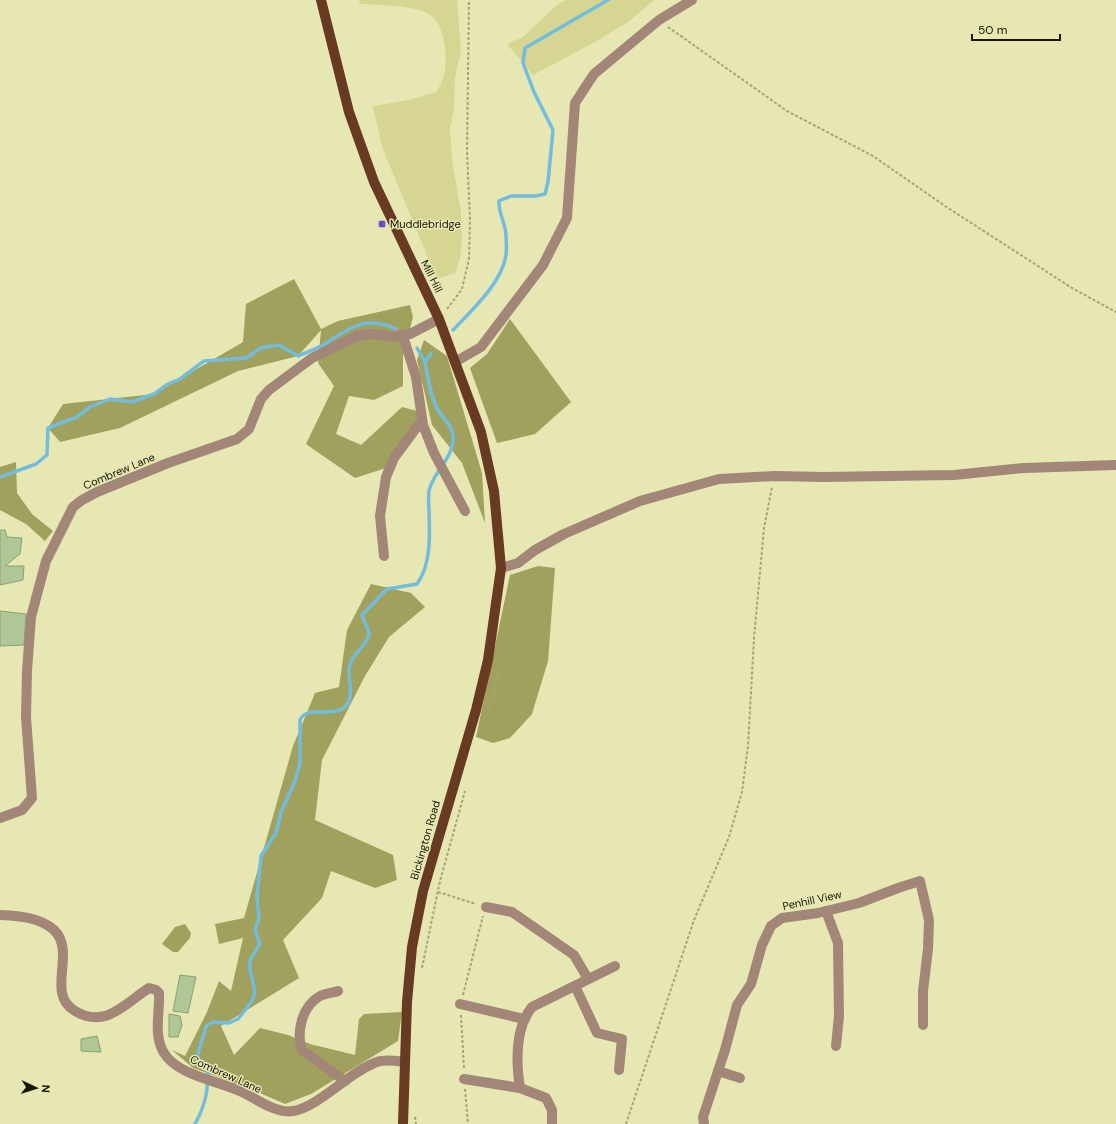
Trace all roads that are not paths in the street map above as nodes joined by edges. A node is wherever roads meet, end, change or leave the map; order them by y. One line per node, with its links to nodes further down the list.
1 (321, 0): 3 (main road, Mill Hill)
2 (692, 0): 5 (street)
3 (439, 319): 4 (street, Combrew Lane); 5 (main road, Mill Hill)
4 (404, 336): 6 (street); 11 (street, Combrew Lane)
5 (455, 362): 10 (main road, Mill Hill)
6 (422, 420): 8 (street); 9 (street)
7 (1116, 465): 10 (street)
8 (465, 511)
9 (384, 556)
10 (501, 568): 23 (main road, Bickington Road)
11 (0, 818)
12 (486, 907): 16 (street)
13 (826, 911): 21 (street, Penhill View); 22 (street); 25 (street, Penhill View)
14 (0, 915): 28 (street, Combrew Lane)
15 (615, 966): 16 (street)
16 (588, 979): 17 (street)
17 (575, 986): 20 (street); 24 (street)
18 (338, 991): 28 (street)
19 (460, 1004): 20 (street)
20 (524, 1019): 29 (street)
21 (923, 1025)
22 (836, 1046)
23 (404, 1062): 28 (street, Combrew Lane); 30 (main road, Bickington Road)
24 (618, 1070)
25 (718, 1071): 26 (street); 32 (street, Penhill View)
26 (740, 1078)
27 (464, 1079): 29 (street)
28 (345, 1081)
29 (520, 1088): 31 (street)
30 (403, 1124)
31 (552, 1124)
32 (704, 1124)

